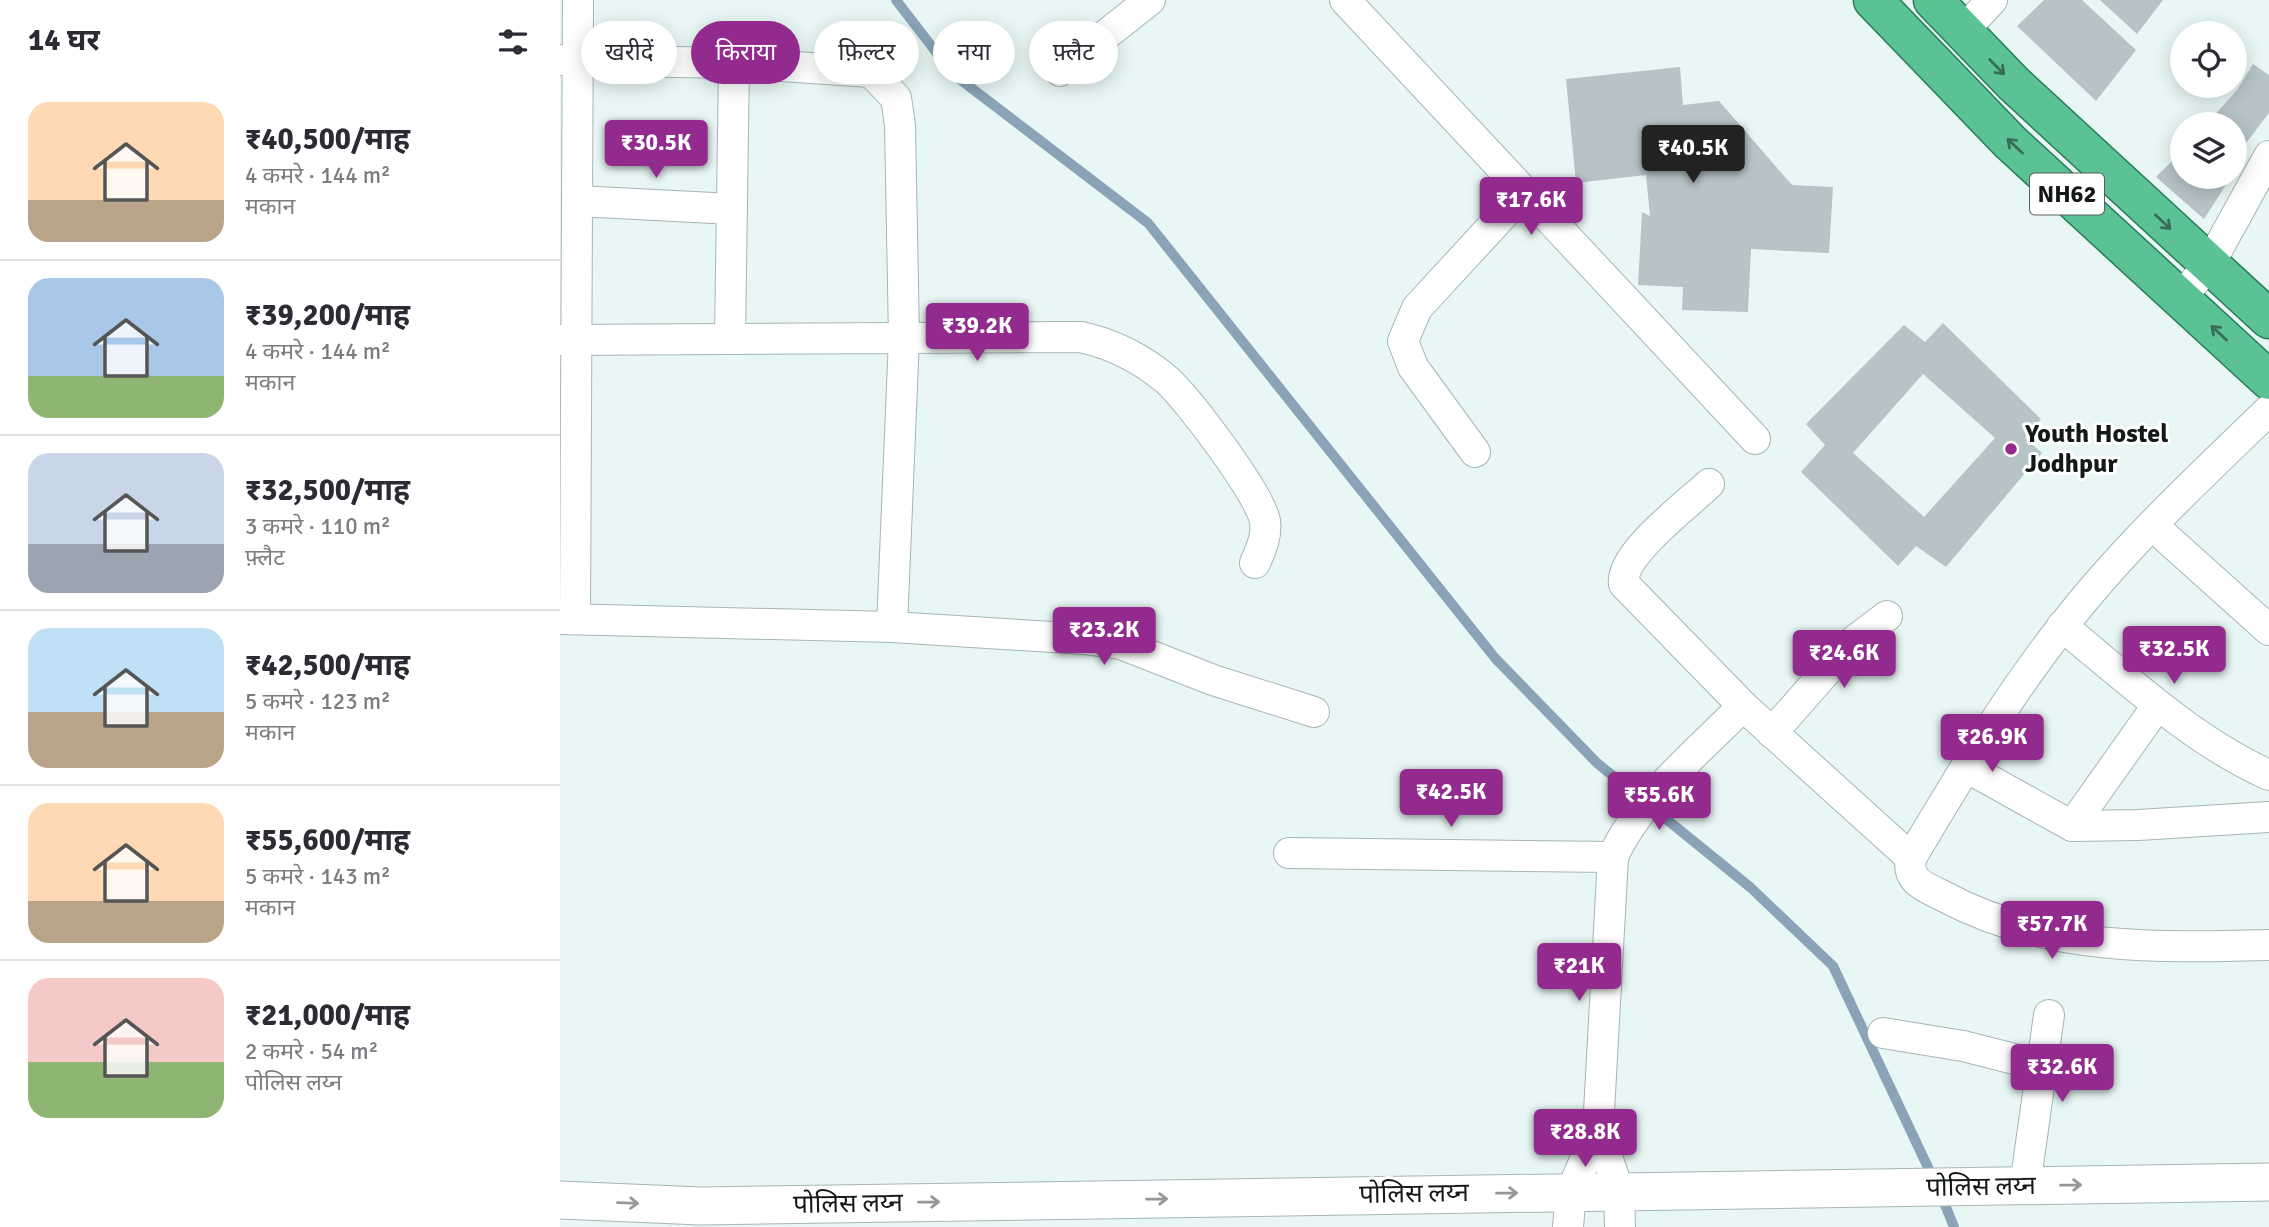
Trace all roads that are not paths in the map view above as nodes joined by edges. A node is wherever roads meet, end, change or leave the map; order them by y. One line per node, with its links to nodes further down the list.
1 (578, 0): 9 (street)
2 (1150, 0): 7 (street)
3 (1345, 0): 14 (street)
4 (1873, 0): 18 (highway, NH62, one-way to 4)
5 (1933, 0): 8 (highway, NH62)
6 (1992, 0): 8 (street)
7 (1118, 25)
8 (1963, 31): 17 (highway, NH62, one-way to 17)
9 (569, 59): 10 (street); 15 (street)
10 (691, 62)
11 (800, 67): 20 (street)
12 (734, 84): 16 (street)
13 (2269, 156): 17 (street)
14 (1524, 192): 25 (street); 26 (street)
15 (578, 201): 16 (street); 22 (street)
16 (732, 209): 21 (street)
17 (2209, 265): 18 (street); 19 (highway, NH62)
18 (2180, 298): 23 (highway, NH62, one-way to 18)
19 (2269, 319)
20 (904, 338): 21 (street); 29 (street); 33 (street)
21 (730, 339): 22 (street)
22 (568, 340): 31 (street)
23 (2269, 380)
24 (2269, 410): 28 (street)
25 (1755, 439)
26 (1475, 452)
27 (1709, 484): 35 (street)
28 (2152, 525): 32 (street); 34 (street)
29 (1255, 563)
30 (1887, 616): 38 (street)
31 (567, 619): 33 (street)
32 (2062, 626): 36 (street); 39 (street)
33 (892, 627): 37 (street)
34 (2269, 630)
35 (1743, 706): 38 (street); 43 (street)
36 (2158, 706): 40 (street); 42 (street)
37 (1314, 712)
38 (1772, 733): 45 (street)
39 (1966, 767): 42 (street); 45 (street)
40 (2269, 775)
41 (2269, 817): 42 (street)
42 (2072, 826)
43 (1616, 849): 44 (street); 50 (street)
44 (1289, 853)
45 (1911, 858): 46 (street)
46 (2269, 945)
47 (2049, 1015): 49 (street)
48 (1883, 1033): 49 (street)
49 (2042, 1066): 52 (street)
50 (1598, 1130): 54 (street); 55 (street)
51 (2269, 1182): 52 (street, पोलिस लय्न, one-way to 51)
52 (2014, 1187): 55 (street, पोलिस लय्न)
53 (560, 1200): 54 (street, पोलिस लय्न, one-way to 54)
54 (1569, 1209): 55 (street, पोलिस लय्न)
55 (1620, 1209)

